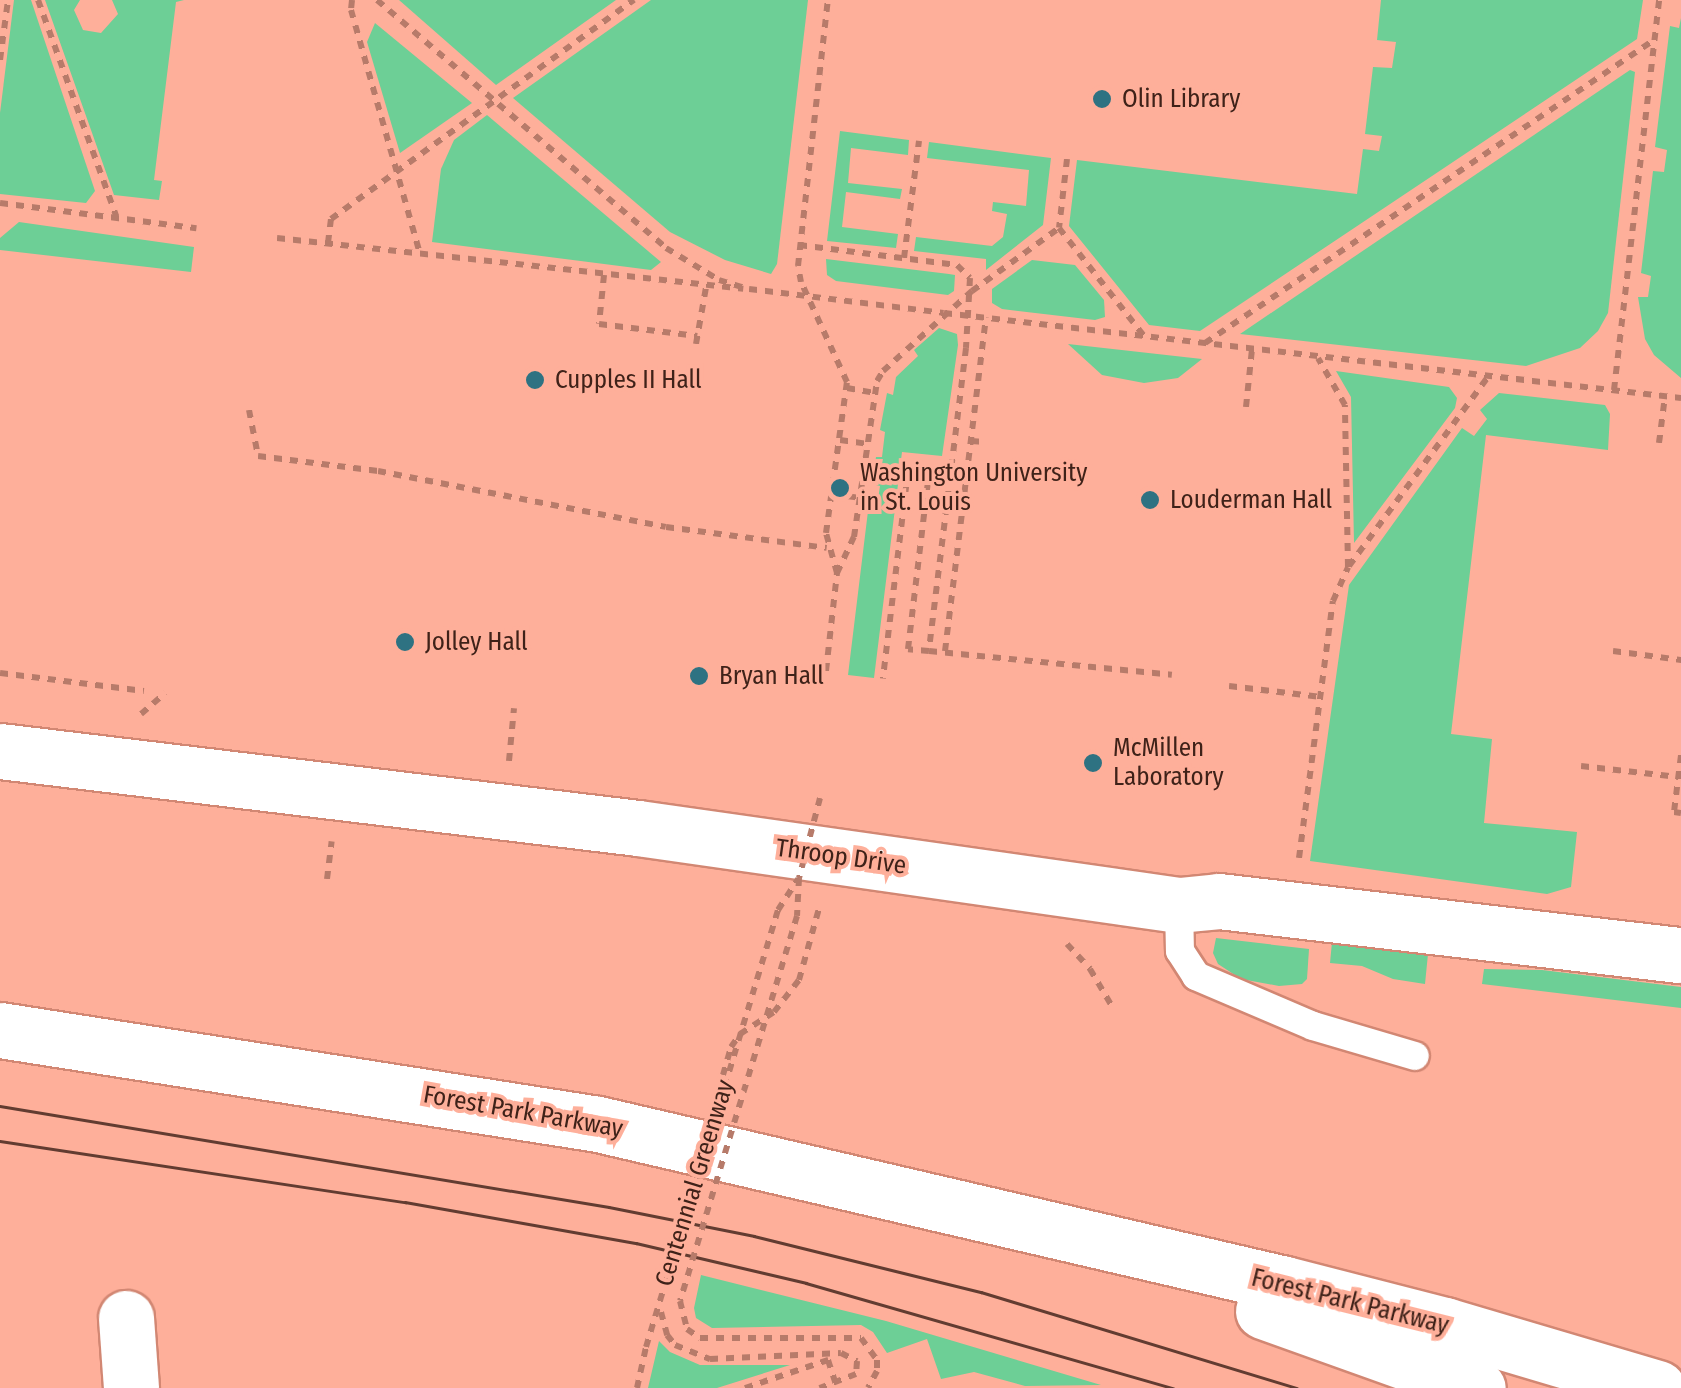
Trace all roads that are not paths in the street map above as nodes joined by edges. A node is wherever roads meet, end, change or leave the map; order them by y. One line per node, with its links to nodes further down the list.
1 (0, 751): 2 (main road, Throop Drive)
2 (1179, 906): 3 (main road, Throop Drive); 5 (lane)
3 (1681, 954)
4 (0, 1030): 6 (main road, Forest Park Parkway)
5 (1415, 1056)
6 (1040, 1228): 9 (main road, Forest Park Parkway); 10 (main road, Forest Park Parkway)
7 (126, 1318): 8 (main road)
8 (131, 1388)
9 (1478, 1388)
10 (1658, 1388)

